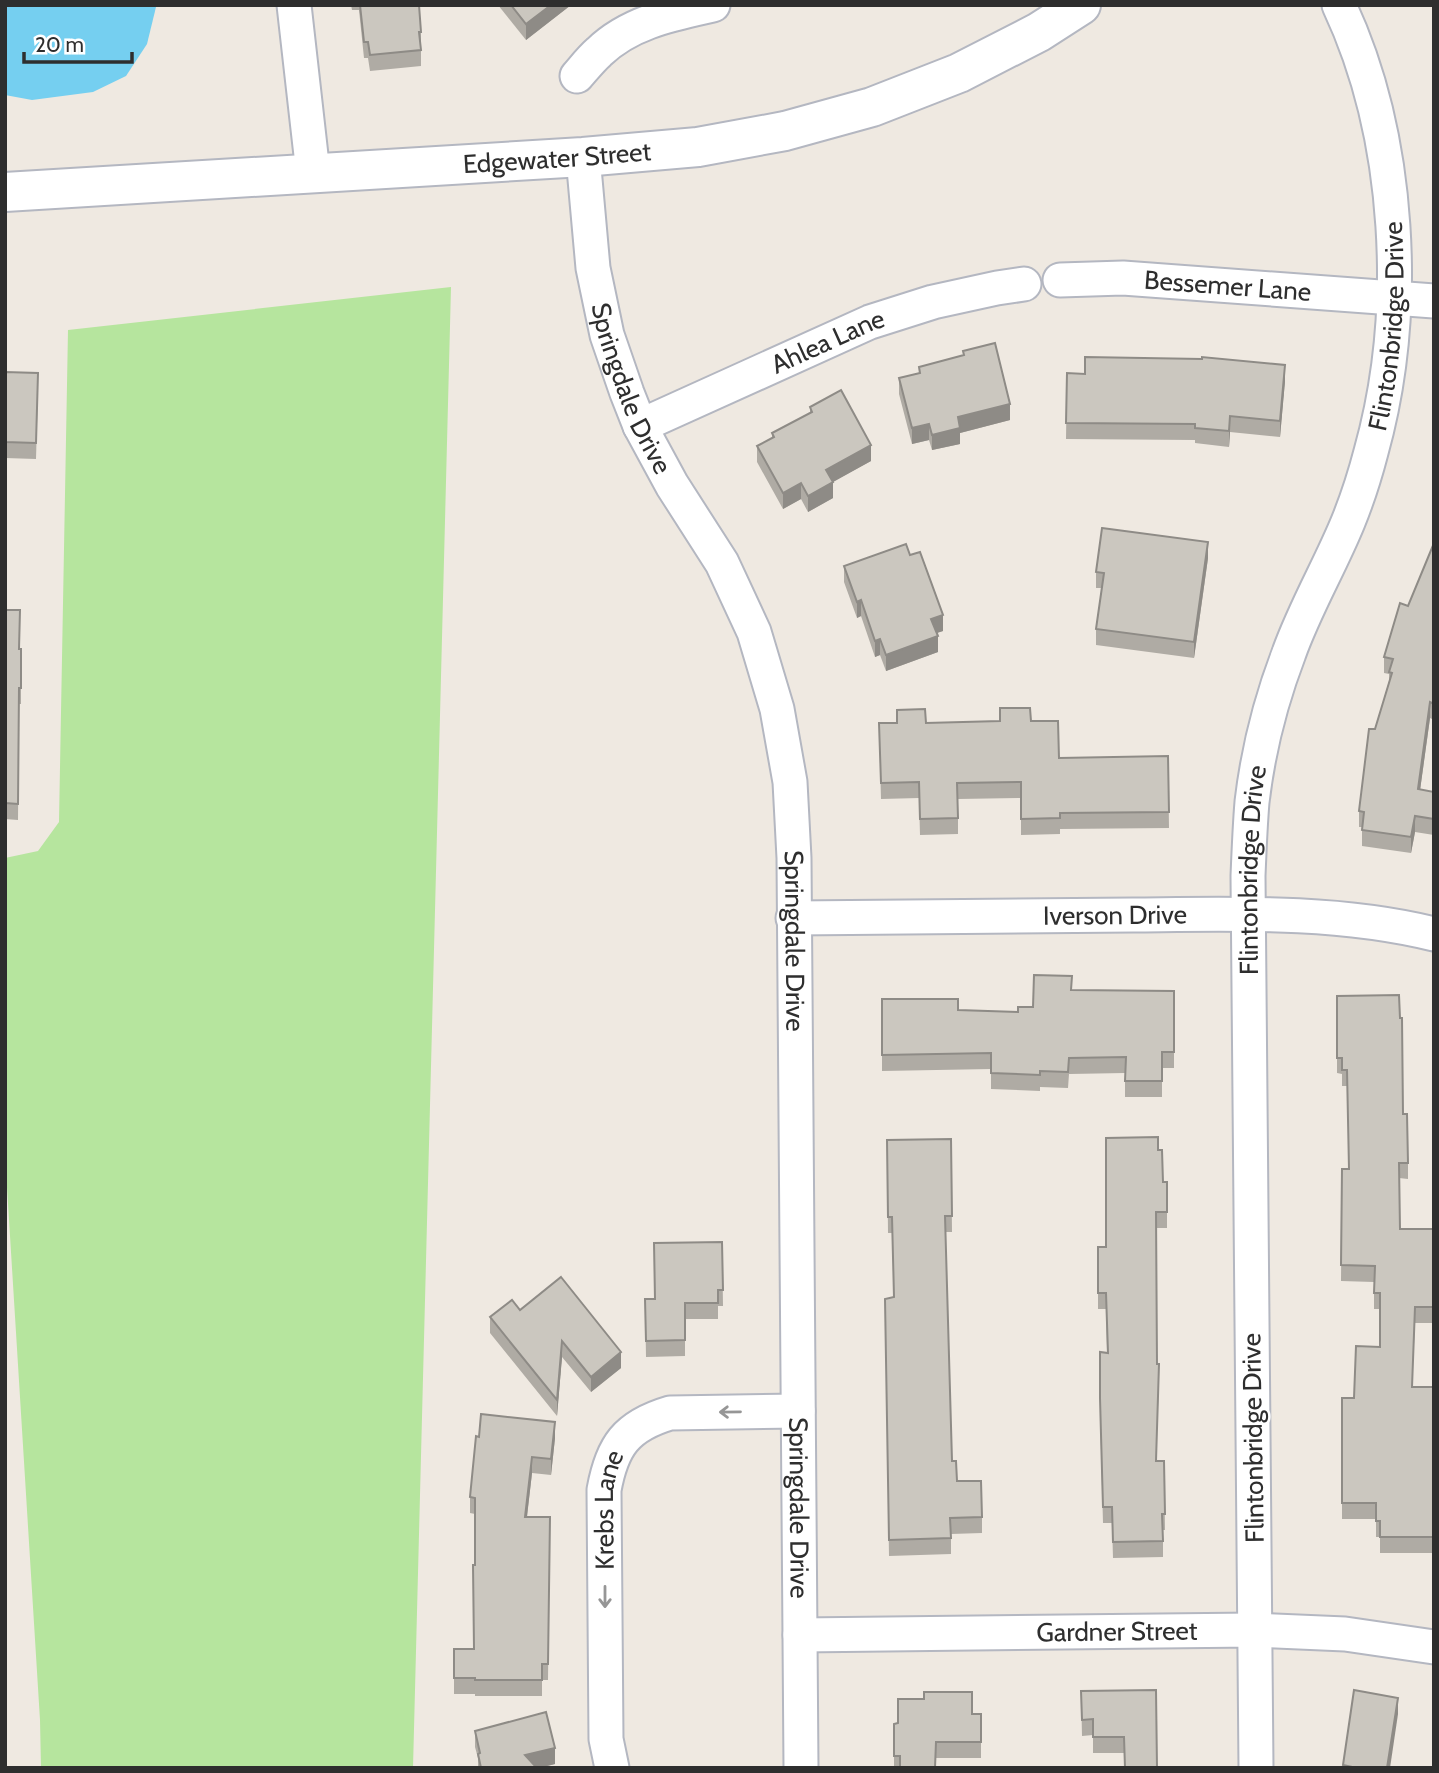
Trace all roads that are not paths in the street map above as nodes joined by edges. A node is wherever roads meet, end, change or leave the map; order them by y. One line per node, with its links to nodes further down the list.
1 (294, 5): 7 (street)
2 (713, 5): 5 (street)
3 (1081, 5): 6 (street, Edgewater Street)
4 (1339, 5): 11 (street, Flintonbridge Drive)
5 (577, 76)
6 (583, 157): 7 (street, Edgewater Street); 13 (street, Springdale Drive)
7 (313, 173): 8 (street, Edgewater Street)
8 (5, 194)
9 (1060, 280): 11 (street, Bessemer Lane)
10 (1024, 284): 13 (street, Ahlea Lane)
11 (1395, 297): 12 (street, Bessemer Lane); 14 (street, Flintonbridge Drive)
12 (1434, 301)
13 (640, 426): 15 (street, Springdale Drive)
14 (1248, 914): 15 (street, Iverson Drive); 16 (street, Iverson Drive); 18 (street, Flintonbridge Drive)
15 (793, 918): 17 (street, Springdale Drive)
16 (1434, 934)
17 (798, 1411): 19 (street, Springdale Drive); 21 (street, Krebs Lane, one-way to 21)
18 (1254, 1630): 19 (street, Gardner Street); 20 (street, Gardner Street); 23 (street, Flintonbridge Drive)
19 (800, 1635): 22 (street, Springdale Drive)
20 (1434, 1647)
21 (612, 1768)
22 (802, 1768)
23 (1256, 1768)

